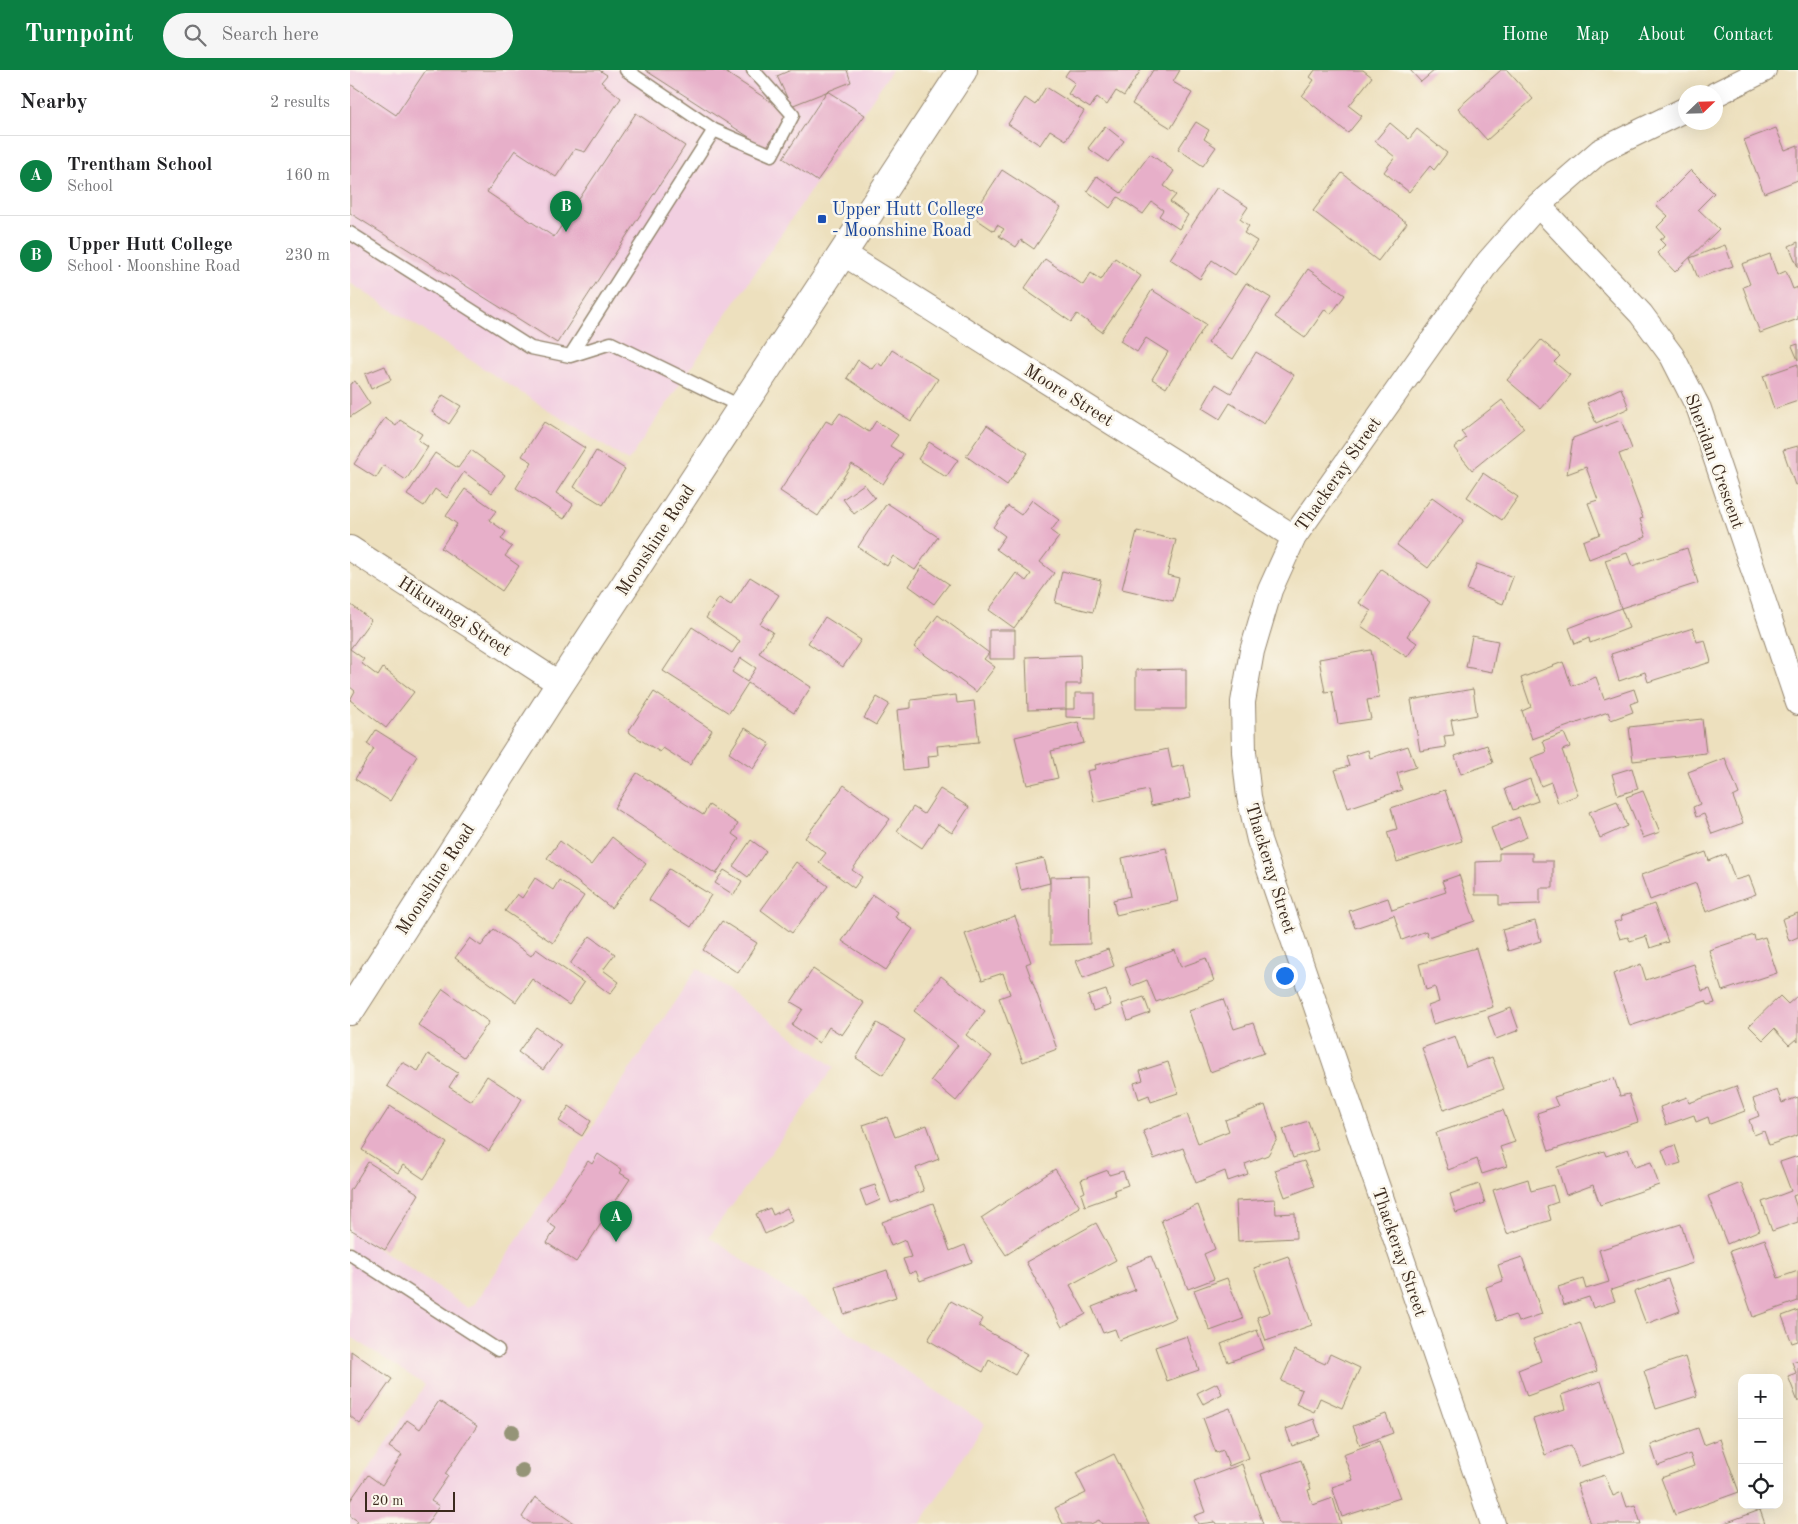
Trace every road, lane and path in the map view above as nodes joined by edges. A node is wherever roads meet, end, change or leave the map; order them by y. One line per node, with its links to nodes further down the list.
1 (626, 70): 7 (lane)
2 (753, 70): 7 (lane)
3 (963, 70): 10 (street, Moonshine Road)
4 (1764, 70): 5 (street)
5 (1723, 90)
6 (1678, 113): 8 (street, Thackeray Street)
7 (714, 130): 11 (lane)
8 (1538, 205): 13 (street, Thackeray Street); 16 (street, Sheridan Crescent)
9 (350, 233): 11 (lane)
10 (844, 254): 12 (street, Moonshine Road); 13 (street, Moore Street)
11 (570, 356): 12 (lane)
12 (742, 408): 15 (street, Moonshine Road)
13 (1294, 537): 20 (street, Thackeray Street)
14 (350, 548): 15 (street, Hikurangi Street)
15 (560, 684): 17 (street, Moonshine Road)
16 (1798, 703)
17 (350, 1011)
18 (350, 1254): 19 (lane)
19 (498, 1350)
20 (1492, 1524)

